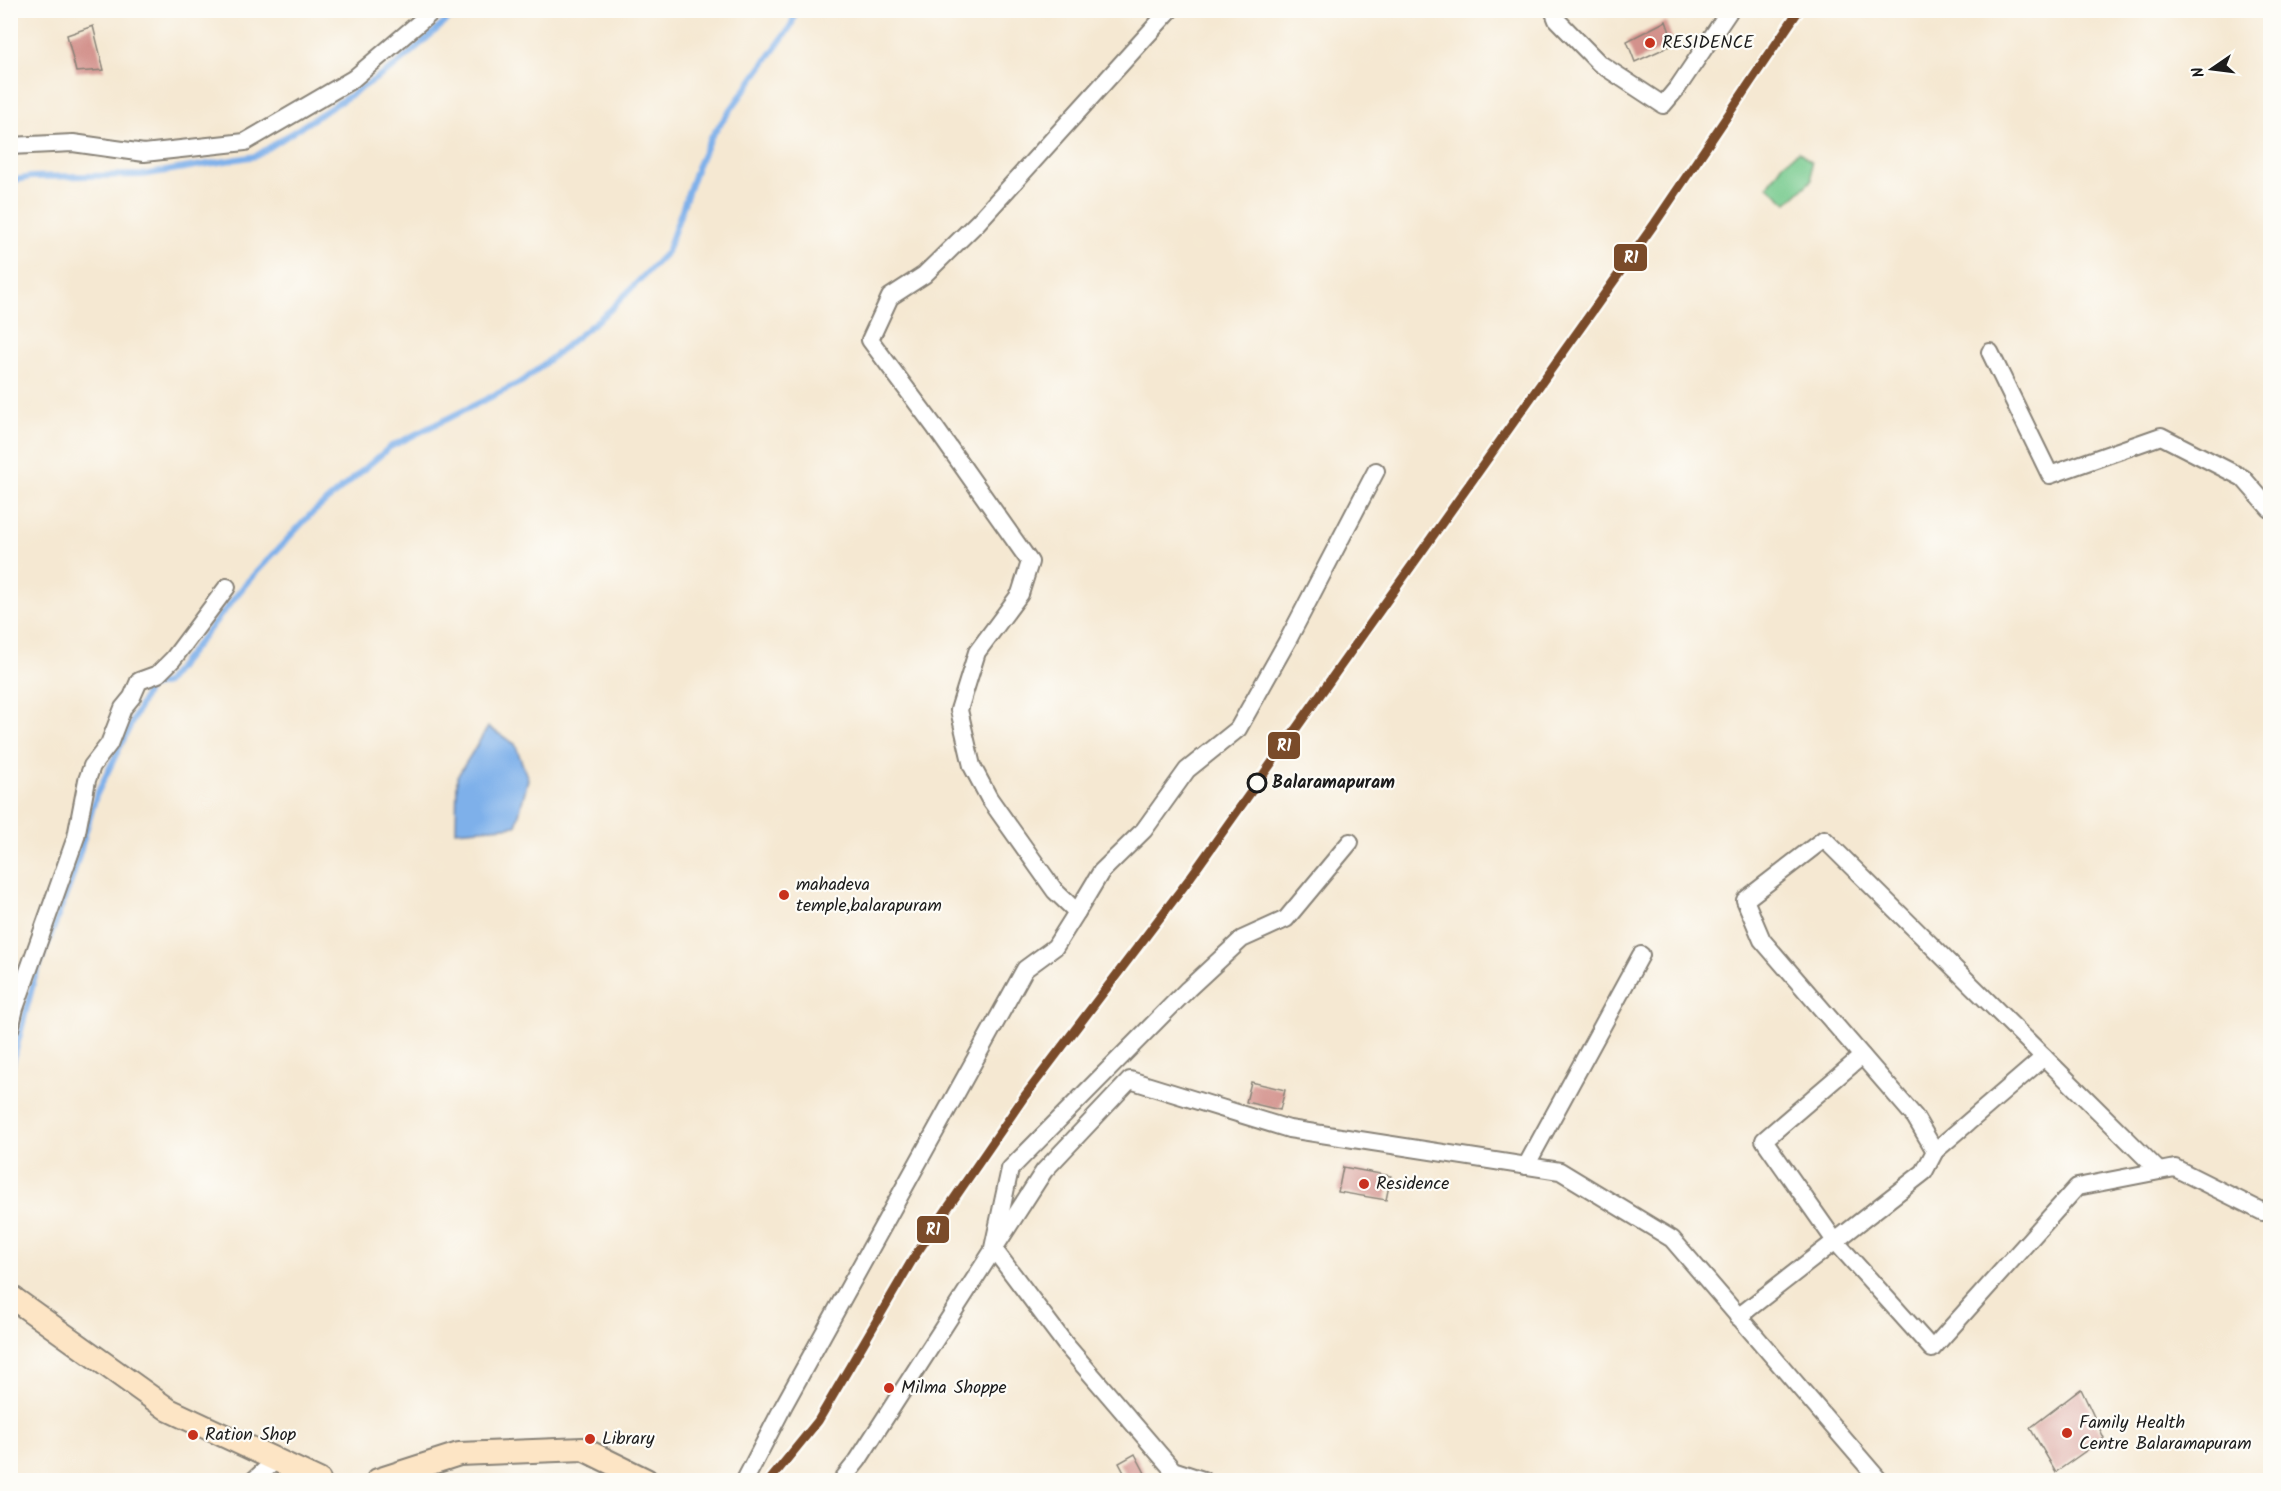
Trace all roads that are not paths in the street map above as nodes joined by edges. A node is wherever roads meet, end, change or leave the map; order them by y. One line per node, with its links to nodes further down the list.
1 (434, 10): 5 (street)
2 (1170, 10): 11 (street)
3 (1553, 10): 4 (street)
4 (1730, 10)
5 (10, 146)
6 (1990, 352): 8 (street)
7 (1376, 471): 11 (street)
8 (2271, 509)
9 (227, 587): 13 (street)
10 (1350, 842): 21 (street)
11 (1077, 912): 29 (street)
12 (1641, 955): 17 (street)
13 (10, 1029)
14 (1862, 1056): 15 (street); 16 (street); 20 (street)
15 (2044, 1057): 16 (street); 18 (street)
16 (1935, 1151): 20 (street)
17 (1526, 1166): 21 (street); 23 (street)
18 (2158, 1171): 19 (street); 20 (street)
19 (2271, 1208)
20 (1835, 1241): 23 (street)
21 (993, 1248): 30 (street); 31 (street)
22 (10, 1296): 24 (main road)
23 (1738, 1317): 32 (street)
24 (276, 1460): 25 (street); 26 (main road)
25 (254, 1480)
26 (319, 1480)
27 (378, 1480): 28 (main road)
28 (646, 1480)
29 (745, 1480)
30 (842, 1480)
31 (1203, 1480)
32 (1879, 1480)

